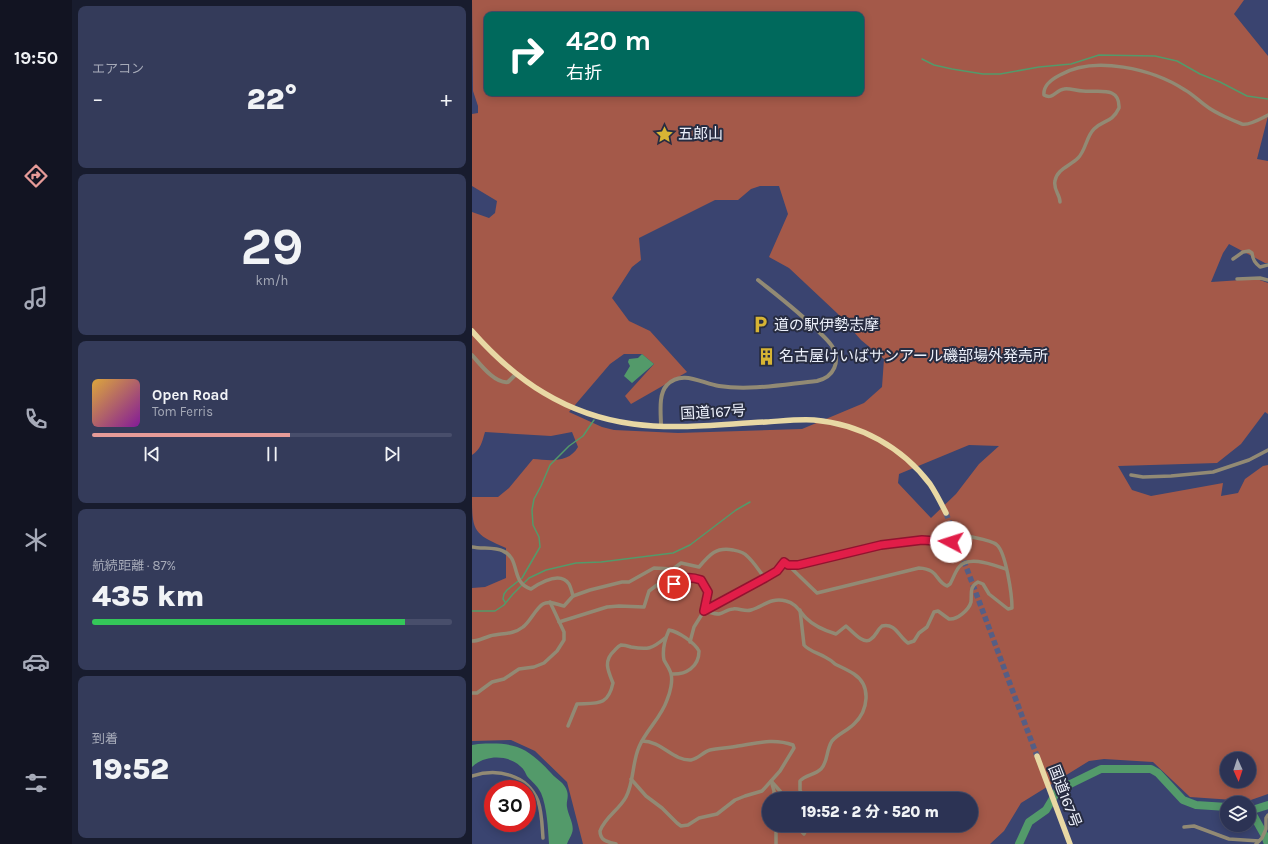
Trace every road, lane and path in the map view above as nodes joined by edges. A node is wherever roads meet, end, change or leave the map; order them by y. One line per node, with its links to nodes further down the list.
1 (1268, 115): 2 (street)
2 (1060, 202)
3 (1234, 258): 4 (street)
4 (1268, 265)
5 (1237, 279): 7 (street)
6 (758, 280): 11 (street)
7 (1268, 280)
8 (472, 331): 10 (highway, 国道167号)
9 (472, 355): 10 (street)
10 (516, 374): 11 (highway, 国道167号)
11 (661, 426): 14 (highway, 国道167号)
12 (1268, 450): 13 (street)
13 (1131, 475)
14 (946, 513)
15 (472, 548): 19 (street)
16 (788, 565): 17 (street); 17 (street); 18 (street)
17 (1006, 569): 21 (street)
18 (765, 578): 19 (street); 22 (street)
19 (573, 596): 20 (street)
20 (550, 602): 23 (street); 25 (street)
21 (800, 610): 22 (street); 37 (street)
22 (704, 611): 23 (street); 26 (street)
23 (560, 622): 28 (street)
24 (666, 637): 26 (street); 27 (street); 29 (street)
25 (472, 641)
26 (690, 642): 27 (street)
27 (671, 674): 30 (street)
28 (472, 693)
29 (568, 726)
30 (642, 741): 33 (street); 34 (street)
31 (1037, 756): 45 (highway, 国道167号)
32 (472, 776): 41 (street)
33 (631, 779): 34 (street); 43 (street)
34 (771, 781): 35 (street); 36 (street)
35 (774, 792)
36 (780, 792)
37 (801, 792)
38 (1268, 815): 42 (street)
39 (1184, 827): 42 (street)
40 (776, 832): 44 (street)
41 (543, 838)
42 (1259, 841)
43 (616, 844)
44 (776, 844)
45 (1070, 844)

